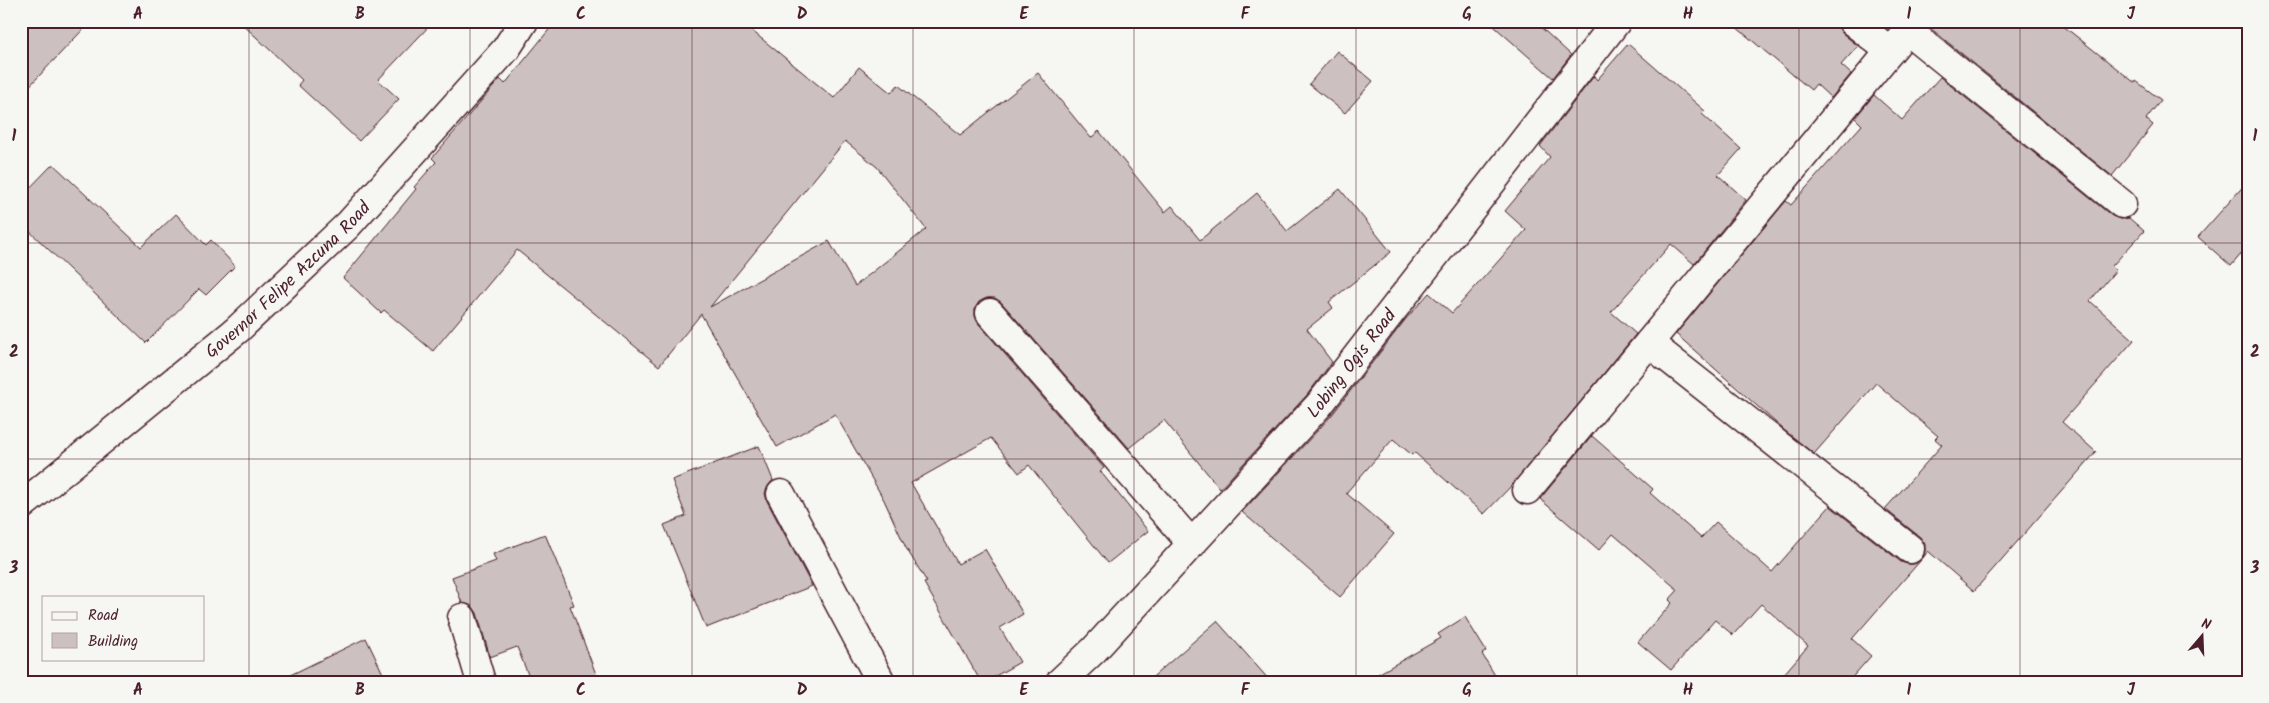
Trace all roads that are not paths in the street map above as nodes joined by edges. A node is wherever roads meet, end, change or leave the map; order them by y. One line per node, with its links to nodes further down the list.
1 (524, 21): 11 (street, Governor Felipe Azcuna Road)
2 (1617, 21): 12 (street, Lobing Ogis Road)
3 (1852, 21): 5 (street)
4 (1911, 26): 5 (street); 6 (street)
5 (1890, 51): 8 (street)
6 (2122, 204)
7 (990, 313): 12 (street)
8 (1649, 343): 9 (street); 13 (street)
9 (1527, 490)
10 (781, 494): 16 (street)
11 (21, 506)
12 (1192, 544): 17 (street, Lobing Ogis Road)
13 (1910, 549)
14 (462, 618): 15 (street)
15 (481, 682)
16 (880, 682)
17 (1060, 682)

